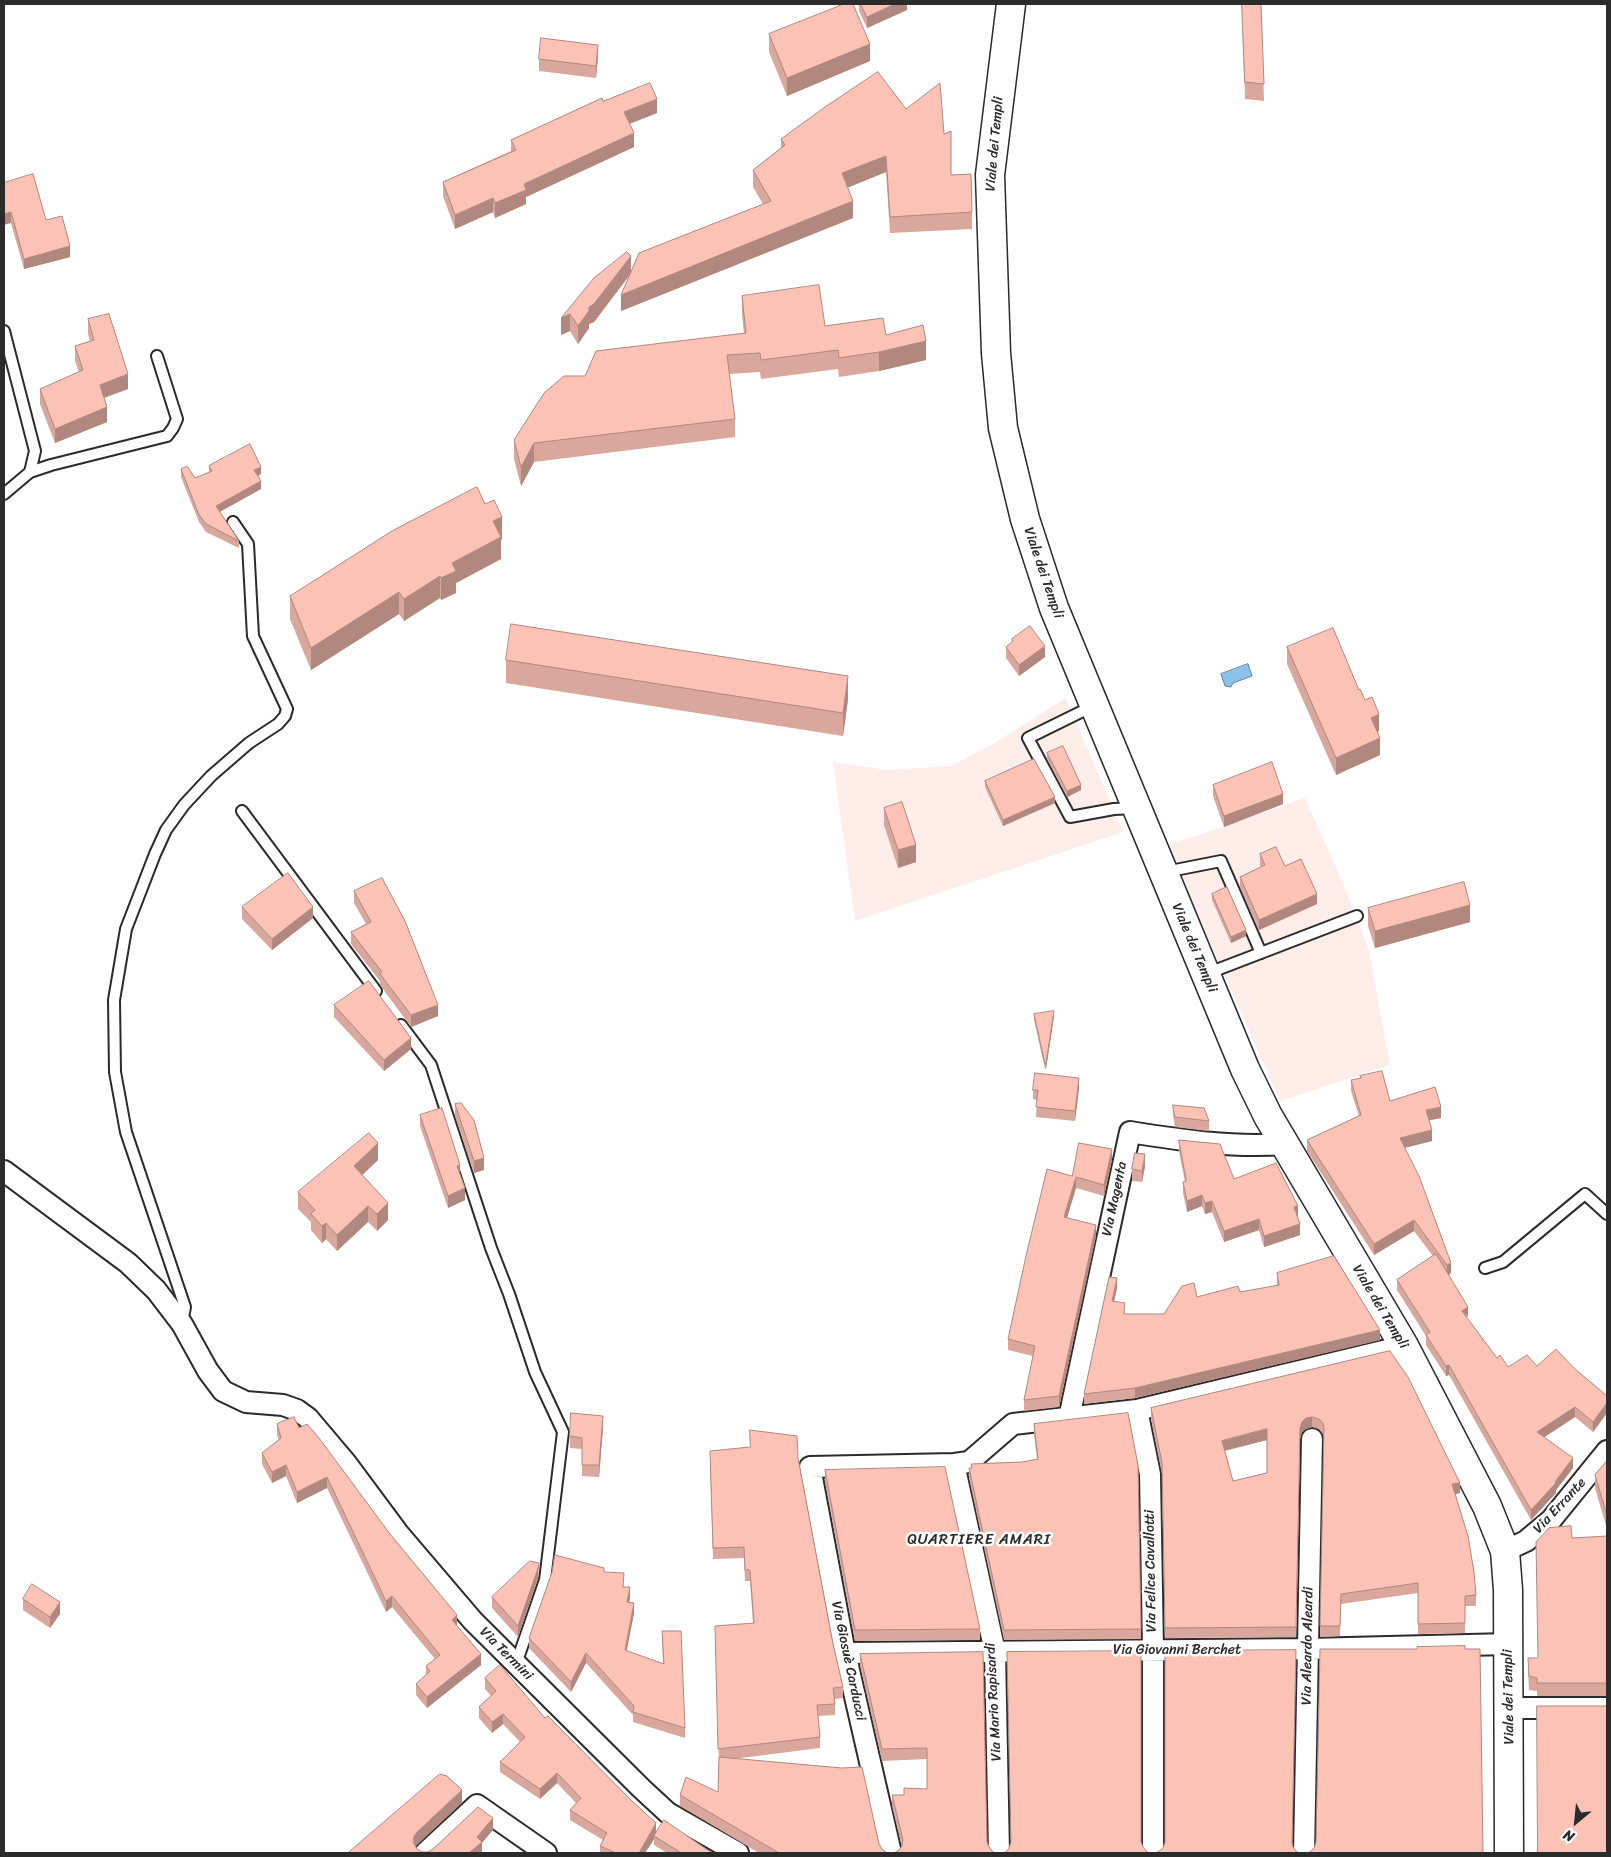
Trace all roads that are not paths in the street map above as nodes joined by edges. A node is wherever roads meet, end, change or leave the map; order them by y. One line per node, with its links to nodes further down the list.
1 (1011, 4): 7 (main road, Viale dei Templi)
2 (4, 331): 4 (lane)
3 (157, 356): 4 (lane)
4 (30, 472): 5 (lane)
5 (4, 494)
6 (234, 522): 20 (lane)
7 (1094, 706): 8 (main road, Viale dei Templi); 8 (lane)
8 (1136, 808): 10 (main road, Viale dei Templi)
9 (242, 811): 14 (lane)
10 (1162, 873): 12 (lane); 13 (main road, Viale dei Templi)
11 (1357, 916): 12 (lane)
12 (1261, 953): 13 (lane)
13 (1205, 974): 16 (main road, Viale dei Templi)
14 (384, 1002)
15 (395, 1017): 33 (lane)
16 (1284, 1144): 21 (main road, Viale dei Templi); 23 (street, Via Magenta)
17 (4, 1171): 20 (street)
18 (1607, 1214): 19 (lane)
19 (1485, 1268)
20 (182, 1324): 33 (street, Via Termini)
21 (1404, 1346): 22 (street); 27 (main road, Viale dei Templi)
22 (1137, 1410): 23 (street); 30 (street, Via Felice Cavallotti)
23 (1069, 1418): 26 (street)
24 (1312, 1439): 29 (street, Via Aleardo Aleardi)
25 (1607, 1450): 27 (street, Via Errante)
26 (954, 1464): 31 (street, Via Giosuè Carducci); 32 (street, Via Mario Rapisardi)
27 (1505, 1551): 28 (main road, Viale dei Templi)
28 (1508, 1644): 29 (street, Via Giovanni Berchet); 34 (main road, Viale dei Templi)
29 (1308, 1649): 30 (street, Via Giovanni Berchet); 42 (street, Via Aleardo Aleardi)
30 (1153, 1650): 32 (street, Via Giovanni Berchet); 41 (street, Via Felice Cavallotti)
31 (845, 1652): 32 (street, Via Giovanni Berchet); 39 (street, Via Giosuè Carducci)
32 (995, 1652): 40 (street, Via Mario Rapisardi)
33 (516, 1664): 38 (street, Via Termini)
34 (1510, 1708): 35 (street); 43 (main road, Viale dei Templi)
35 (1607, 1708)
36 (425, 1853): 37 (street)
37 (546, 1853)
38 (738, 1853)
39 (891, 1853)
40 (999, 1853)
41 (1153, 1853)
42 (1304, 1853)
43 (1509, 1853)

